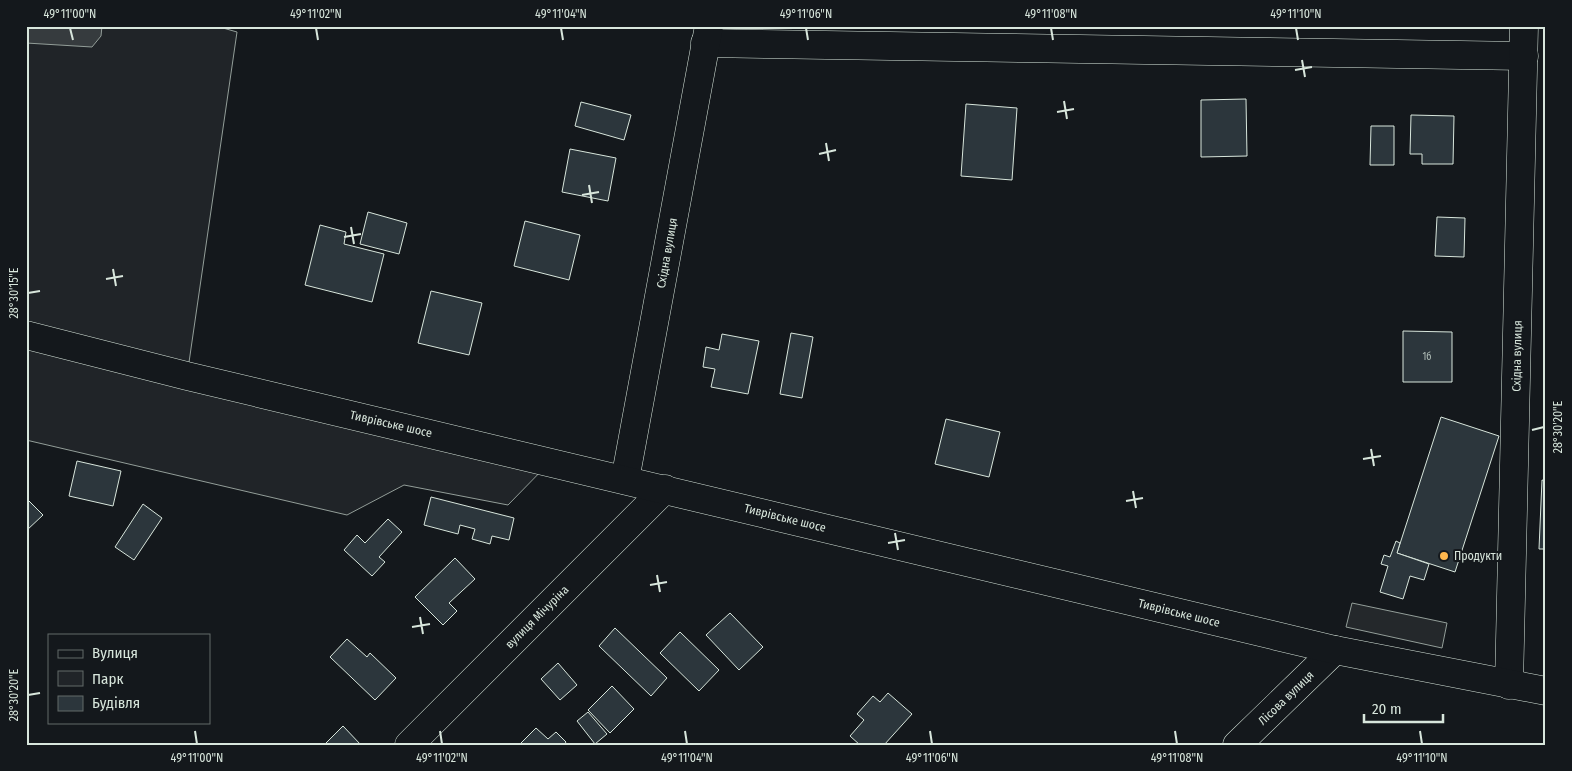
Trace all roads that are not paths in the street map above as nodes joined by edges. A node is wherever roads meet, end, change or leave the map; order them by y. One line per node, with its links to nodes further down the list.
1 (1524, 26): 3 (street, Східна вулиця)
2 (707, 35): 3 (street); 5 (street, Східна вулиця)
3 (1524, 56): 8 (street, Східна вулиця)
4 (26, 335): 5 (street, Тиврівське шосе)
5 (625, 480): 6 (street, Тиврівське шосе)
6 (665, 490): 7 (street, Тиврівське шосе); 10 (street, вулиця Мічуріна)
7 (1335, 650): 8 (street, Тиврівське шосе); 11 (street, Лісова вулиця)
8 (1509, 685): 9 (street, Тиврівське шосе)
9 (1546, 691)
10 (409, 745)
11 (1237, 745)

